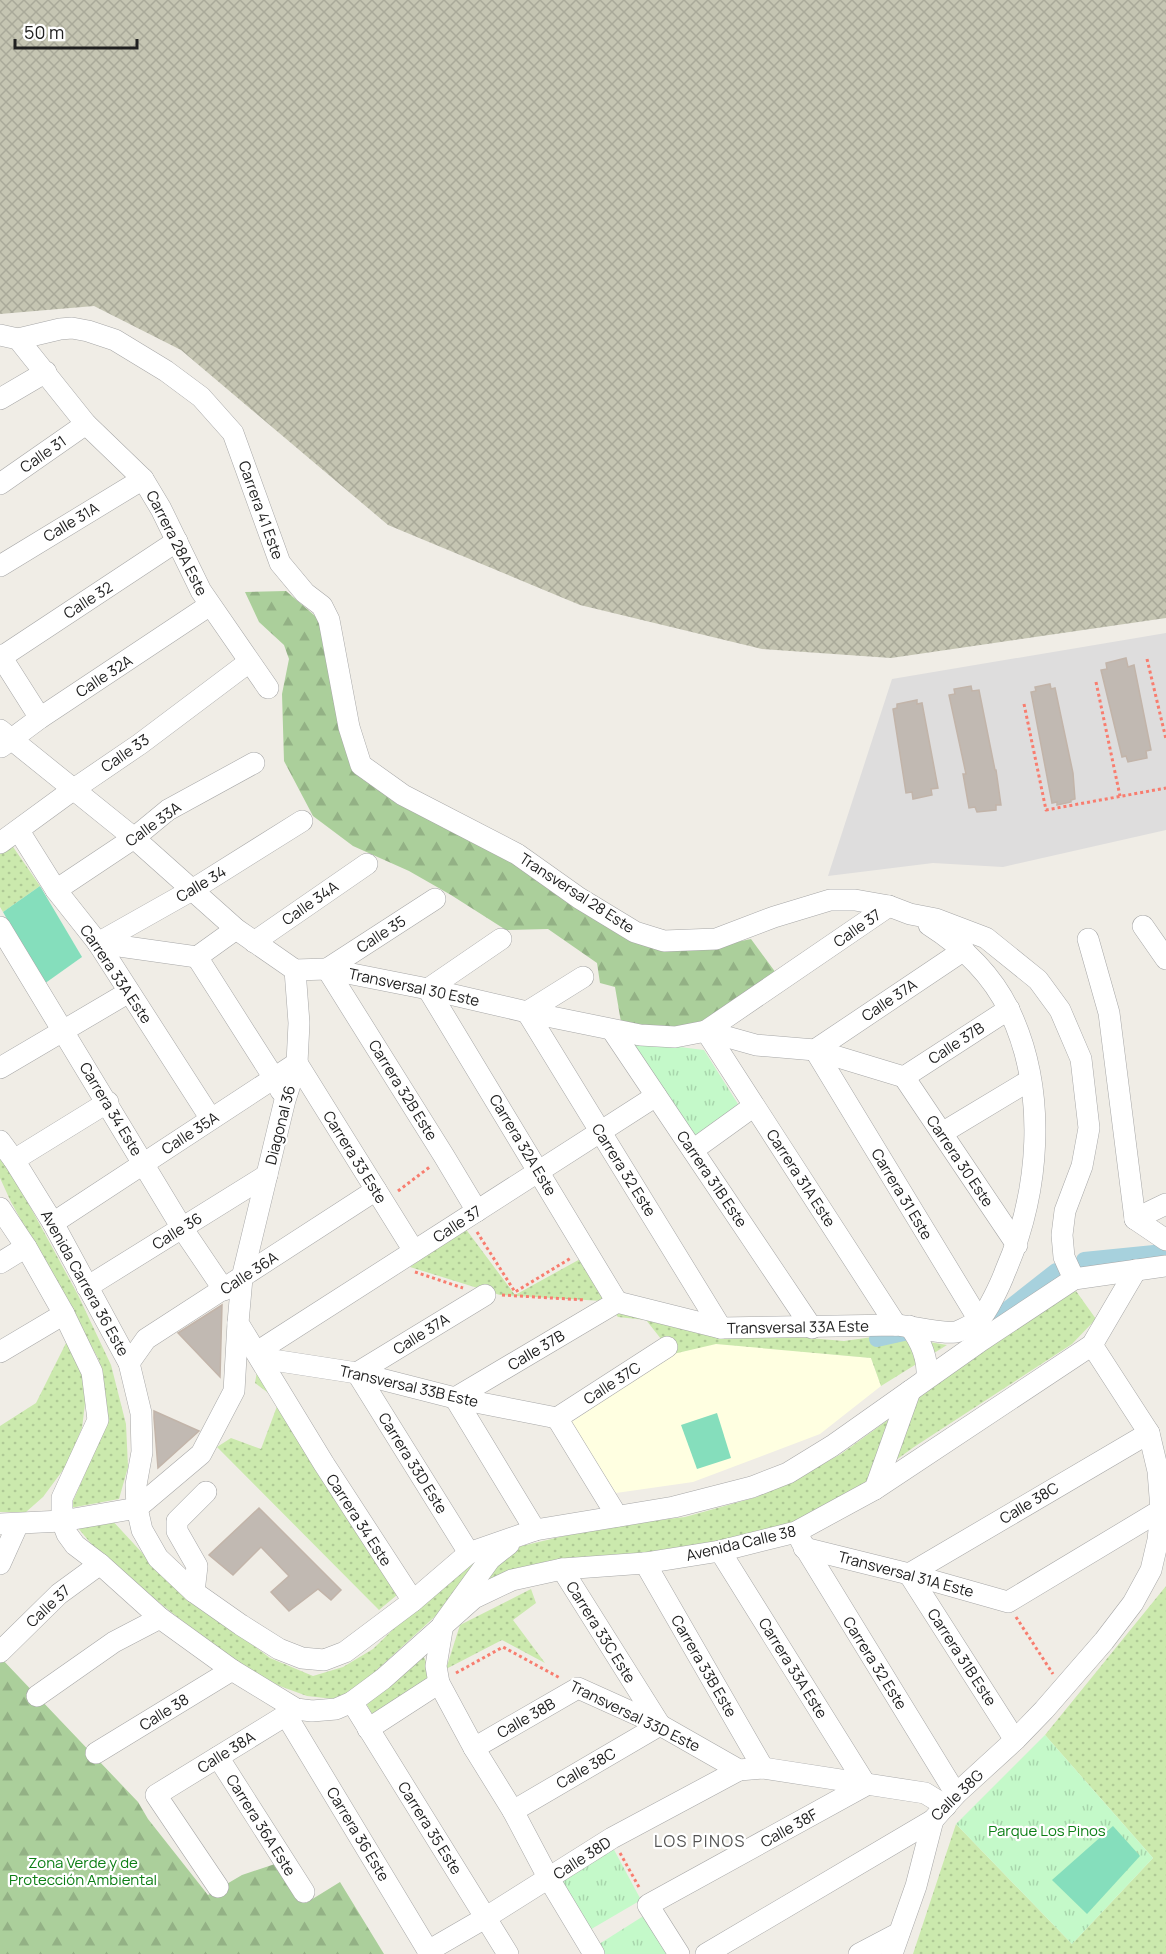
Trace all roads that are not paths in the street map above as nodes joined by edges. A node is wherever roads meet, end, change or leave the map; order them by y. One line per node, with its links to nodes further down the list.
1 (9, 337): 2 (street, Carrera 28A Este); 17 (street, Carrera 41 Este)
2 (46, 372): 3 (street); 4 (street, Carrera 28A Este)
3 (0, 399)
4 (86, 424): 5 (street, Carrera 28A Este); 6 (street, Calle 31)
5 (143, 479): 7 (street, Carrera 28A Este); 8 (street, Calle 31A)
6 (0, 484)
7 (177, 541): 9 (street, Carrera 28A Este); 10 (street, Calle 32)
8 (0, 566)
9 (210, 605): 11 (street, Carrera 28A Este); 13 (street, Calle 32A)
10 (0, 657): 13 (street)
11 (249, 662): 12 (street, Carrera 28A Este); 16 (street, Calle 33)
12 (268, 688)
13 (39, 718): 14 (street, Calle 32A)
14 (4, 739): 16 (street)
15 (254, 763): 20 (street, Calle 33A)
16 (74, 789): 19 (street, Calle 33); 20 (street)
17 (403, 795): 26 (street, Transversal 28 Este)
18 (302, 820): 24 (street, Calle 34)
19 (19, 831): 21 (street, Calle 33); 23 (street, Carrera 33A Este)
20 (134, 838): 23 (street, Calle 33A); 24 (street)
21 (0, 843)
22 (366, 864): 33 (street, Calle 34A)
23 (56, 890): 34 (street, Carrera 33A Este)
24 (192, 890): 30 (street); 34 (street, Calle 34)
25 (435, 899): 38 (street, Calle 35)
26 (889, 906): 27 (street, Transversal 28 Este); 47 (street, Calle 37)
27 (910, 914): 35 (street); 82 (street, Transversal 28 Este)
28 (1143, 926): 37 (street)
29 (0, 927): 46 (street, Carrera 34 Este)
30 (236, 928): 33 (street); 36 (street)
31 (501, 939): 41 (street)
32 (1088, 939): 71 (street)
33 (254, 942): 39 (street)
34 (98, 943): 36 (street); 42 (street, Carrera 33A Este)
35 (964, 950): 43 (street); 48 (street, Calle 37A)
36 (197, 957): 52 (street)
37 (1166, 959)
38 (327, 969): 39 (street, Transversal 30 Este); 41 (street, Transversal 30 Este); 70 (street, Carrera 32B Este)
39 (294, 970): 49 (street, Diagonal 36)
40 (583, 977): 44 (street)
41 (428, 989): 44 (street, Transversal 30 Este); 65 (street, Carrera 32A Este)
42 (129, 992): 46 (street); 58 (street, Carrera 33A Este)
43 (1009, 1009): 51 (street, Calle 37B); 53 (street)
44 (527, 1012): 45 (street, Transversal 30 Este); 59 (street, Carrera 32 Este)
45 (612, 1030): 47 (street, Transversal 30 Este); 54 (street, Carrera 31B Este)
46 (64, 1031): 50 (street); 56 (street, Carrera 34 Este)
47 (706, 1031): 48 (street, Transversal 30 Este); 57 (street, Carrera 31A Este)
48 (815, 1050): 51 (street, Transversal 30 Este); 92 (street, Carrera 31 Este)
49 (297, 1063): 52 (street, Calle 35A); 55 (street, Diagonal 36); 67 (street, Carrera 33 Este)
50 (0, 1068)
51 (904, 1077): 60 (street, Carrera 30 Este)
52 (274, 1078): 55 (street); 58 (street, Calle 35A)
53 (1030, 1080): 60 (street); 75 (street)
54 (656, 1096): 59 (street, Calle 37); 62 (street, Carrera 31B Este)
55 (285, 1100): 66 (street, Diagonal 36)
56 (108, 1102): 63 (street); 64 (street, Carrera 34 Este)
57 (754, 1106): 62 (street); 89 (street, Carrera 31A Este)
58 (211, 1119): 64 (street, Calle 35A)
59 (600, 1132): 65 (street, Calle 37); 90 (street, Carrera 32 Este)
60 (942, 1133): 75 (street, Carrera 30 Este)
61 (0, 1141): 63 (street, Avenida Carrera 36 Este)
62 (693, 1150): 91 (street, Carrera 31B Este)
63 (14, 1160): 72 (street, Avenida Carrera 36 Este)
64 (143, 1164): 72 (street, Calle 35A); 73 (street, Carrera 34 Este)
65 (538, 1172): 70 (street, Calle 37); 86 (street, Carrera 32A Este)
66 (267, 1175): 73 (street, Calle 36); 81 (street, Diagonal 36)
67 (380, 1196): 77 (street, Carrera 33 Este); 81 (street, Calle 36A)
68 (1166, 1204): 71 (street)
69 (0, 1208): 76 (street)
70 (472, 1214): 77 (street, Calle 37)
71 (1135, 1219): 74 (street)
72 (53, 1223): 83 (street, Avenida Carrera 36 Este)
73 (182, 1228): 83 (street, Calle 36); 84 (street, Carrera 34 Este)
74 (1166, 1240)
75 (1017, 1245): 92 (street)
76 (26, 1247): 78 (street); 87 (street)
77 (414, 1251): 96 (street, Calle 37)
78 (0, 1263)
79 (1166, 1266): 80 (street)
80 (1136, 1270): 82 (street); 93 (street, Avenida Calle 38)
81 (242, 1278): 84 (street, Calle 36A); 88 (street)
82 (1074, 1279): 92 (street)
83 (87, 1287): 97 (street, Avenida Carrera 36 Este)
84 (224, 1290): 97 (street, Calle 36A)
85 (484, 1294): 98 (street, Calle 37A)
86 (617, 1302): 90 (street, Transversal 33A Este); 101 (street, Calle 37B)
87 (64, 1314): 95 (street); 109 (street)
88 (238, 1323): 96 (street, Carrera 34 Este); 106 (street)
89 (903, 1325): 91 (street, Transversal 33A Este); 92 (street, Transversal 33A Este); 99 (street, Carrera 31A Este)
90 (721, 1328): 91 (street, Transversal 33A Este)
91 (812, 1328)
92 (981, 1330): 99 (street)
93 (1092, 1345): 103 (street); 104 (street, Avenida Calle 38)
94 (667, 1347): 102 (street, Calle 37C)
95 (0, 1352)
96 (258, 1355): 98 (street, Transversal 33B Este); 121 (street, Carrera 34 Este)
97 (129, 1363): 106 (street, Avenida Carrera 36 Este)
98 (357, 1373): 101 (street, Transversal 33B Este); 114 (street, Carrera 33D Este)
99 (927, 1378): 100 (street)
100 (910, 1391): 104 (street); 108 (street)
101 (455, 1398): 102 (street, Transversal 33B Este); 111 (street)
102 (557, 1418): 108 (street)
103 (1149, 1433): 107 (street); 119 (street, Calle 38C)
104 (875, 1489): 112 (street, Avenida Calle 38)
105 (206, 1491): 120 (street)
106 (137, 1508): 109 (street); 120 (street)
107 (1161, 1510): 119 (street, Transversal 31A Este); 133 (street, Calle 38G)
108 (617, 1516): 111 (street)
109 (62, 1521): 110 (street); 117 (street)
110 (9, 1524): 116 (street)
111 (528, 1532): 114 (street); 123 (street)
112 (800, 1540): 113 (street, Avenida Calle 38); 119 (street, Transversal 31A Este); 140 (street, Carrera 32 Este)
113 (720, 1551): 115 (street, Avenida Calle 38); 139 (street, Carrera 33A Este)
114 (469, 1554): 121 (street)
115 (645, 1563): 118 (street, Avenida Calle 38); 137 (street, Carrera 33B Este)
116 (0, 1564)
117 (100, 1564): 122 (street); 124 (street, Calle 37)
118 (562, 1569): 123 (street, Avenida Calle 38); 131 (street, Carrera 33C Este)
119 (909, 1574): 133 (street, Carrera 31B Este)
120 (194, 1592): 121 (street)
121 (413, 1600)
122 (160, 1618): 125 (street); 128 (street)
123 (443, 1624): 126 (street); 129 (street, Avenida Calle 38)
124 (0, 1652)
125 (232, 1670): 130 (street); 135 (street, Calle 38)
126 (439, 1683): 132 (street); 134 (street)
127 (578, 1688): 131 (street, Transversal 33D Este); 134 (street, Calle 38B)
128 (37, 1696)
129 (352, 1702): 130 (street, Avenida Calle 38); 132 (street, Carrera 35 Este)
130 (291, 1712): 136 (street, Calle 38A); 147 (street, Carrera 36 Este)
131 (660, 1725): 138 (street, Transversal 33D Este); 141 (street, Calle 38C)
132 (368, 1729): 145 (street, Carrera 35 Este)
133 (1015, 1740): 140 (street, Calle 38G)
134 (474, 1748): 141 (street)
135 (96, 1753)
136 (218, 1757): 143 (street, Calle 38A); 144 (street, Carrera 36A Este)
137 (763, 1768): 138 (street); 139 (street)
138 (739, 1770): 142 (street, Calle 38D)
139 (866, 1785): 140 (street); 150 (street, Calle 38F)
140 (945, 1806): 146 (street); 151 (street, Calle 38G)
141 (513, 1811): 142 (street)
142 (549, 1879): 145 (street, Calle 38D); 149 (street)
143 (218, 1887)
144 (304, 1892)
145 (485, 1918): 147 (street, Calle 38D); 148 (street, Carrera 35 Este)
146 (899, 1934): 152 (street); 153 (street)
147 (429, 1953)
148 (508, 1954)
149 (594, 1954)
150 (679, 1954)
151 (706, 1954)
152 (859, 1954)
153 (892, 1954)

